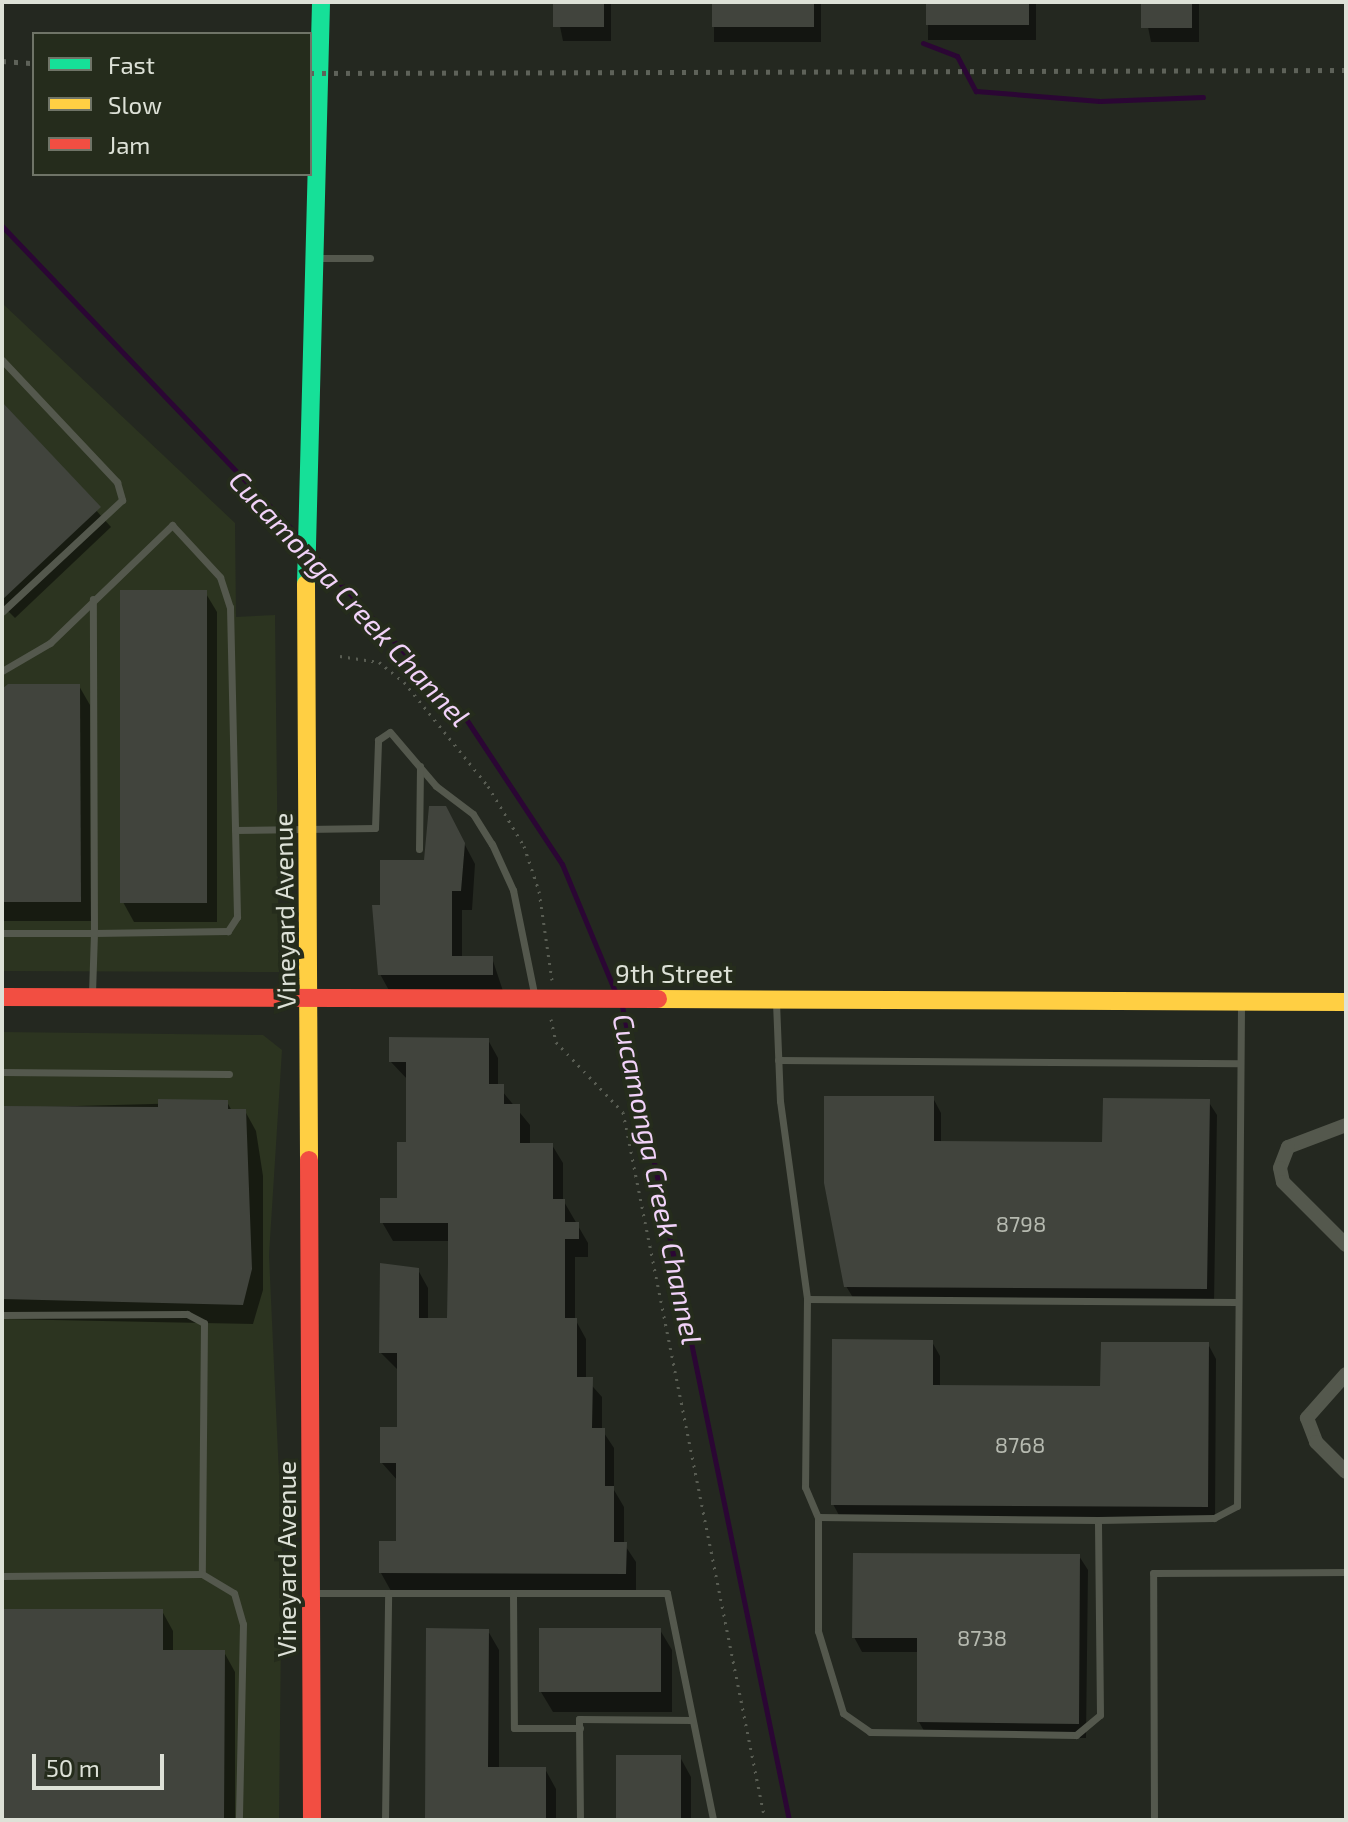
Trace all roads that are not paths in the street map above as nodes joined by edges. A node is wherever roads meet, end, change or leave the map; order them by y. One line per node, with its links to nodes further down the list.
1 (321, 2): 2 (main road, Vineyard Avenue)
2 (314, 258): 3 (lane); 9 (main road, Vineyard Avenue)
3 (370, 258)
4 (2, 360): 6 (lane)
5 (93, 599): 7 (lane); 10 (lane); 13 (lane)
6 (2, 612)
7 (2, 671)
8 (420, 766): 9 (lane); 11 (lane); 16 (lane)
9 (309, 827): 10 (lane); 17 (main road, Vineyard Avenue)
10 (235, 830): 13 (lane)
11 (419, 849)
12 (2, 933): 13 (lane)
13 (94, 933): 15 (lane)
14 (2, 997): 15 (main road, 9th Street)
15 (92, 997): 17 (main road, 9th Street)
16 (535, 998): 17 (main road, 9th Street); 18 (main road, 9th Street)
17 (312, 999): 37 (main road, Vineyard Avenue)
18 (776, 999): 19 (main road, 9th Street); 21 (lane)
19 (1241, 1001): 20 (main road, 9th Street); 22 (lane)
20 (1346, 1002)
21 (778, 1060): 22 (lane); 27 (lane)
22 (1240, 1063): 28 (lane)
23 (2, 1072): 24 (lane)
24 (229, 1074)
25 (1346, 1125): 26 (street)
26 (1346, 1245)
27 (807, 1299): 28 (lane); 32 (lane)
28 (1236, 1302): 33 (lane)
29 (2, 1315): 35 (lane)
30 (1346, 1374): 31 (street)
31 (1346, 1472)
32 (818, 1517): 33 (lane); 33 (lane)
33 (1098, 1520)
34 (1346, 1572): 47 (lane)
35 (202, 1574): 36 (lane); 42 (lane)
36 (2, 1576)
37 (312, 1593): 38 (lane); 43 (main road, Vineyard Avenue)
38 (388, 1593): 39 (lane); 44 (lane)
39 (513, 1594): 40 (lane); 41 (lane)
40 (692, 1720): 41 (lane); 46 (lane)
41 (580, 1728): 45 (lane)
42 (239, 1820)
43 (312, 1820)
44 (385, 1820)
45 (580, 1820)
46 (713, 1820)
47 (1154, 1820)

